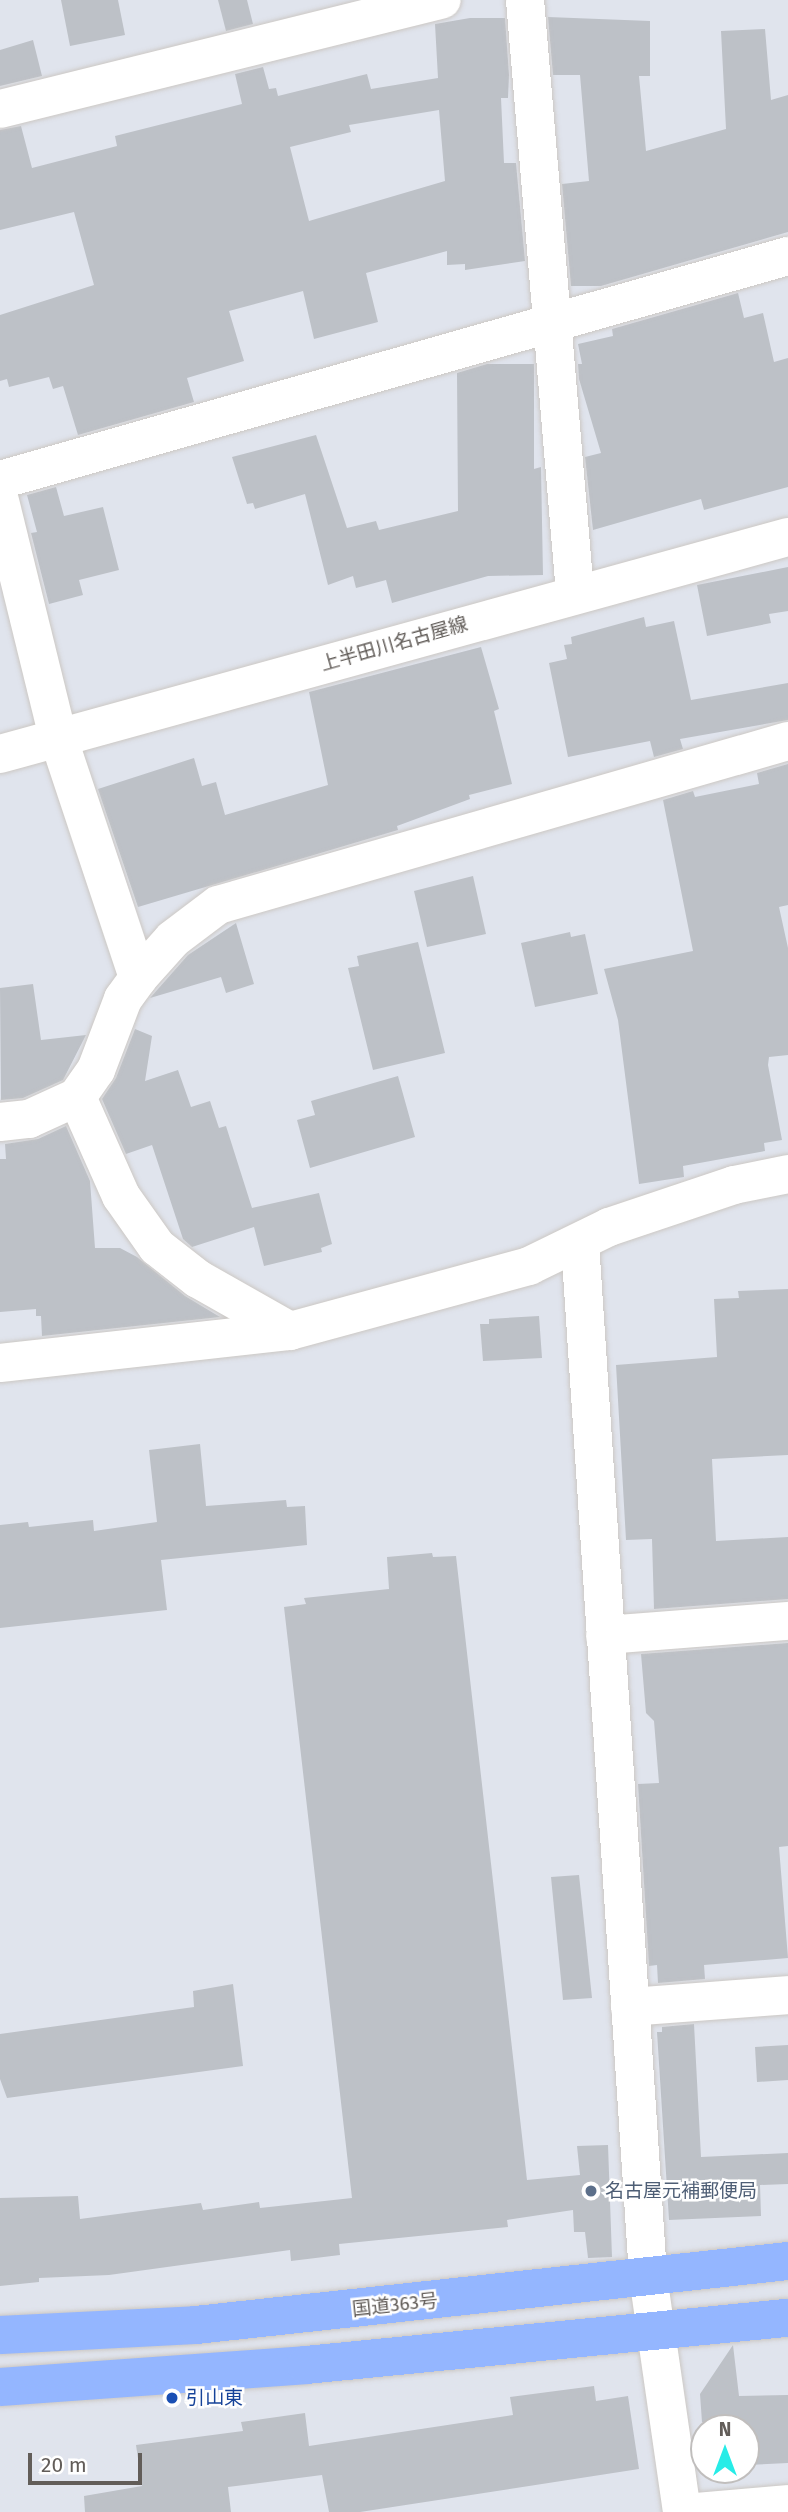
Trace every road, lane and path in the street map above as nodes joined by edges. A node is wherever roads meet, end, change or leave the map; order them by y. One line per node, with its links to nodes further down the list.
1 (442, 0): 3 (street)
2 (525, 0): 5 (street)
3 (0, 109)
4 (788, 256): 5 (street)
5 (551, 320): 6 (street); 9 (street)
6 (0, 480)
7 (0, 501): 10 (street)
8 (788, 537): 9 (street, 上半田川名古屋線)
9 (575, 593): 10 (street, 上半田川名古屋線)
10 (58, 737): 12 (street, 上半田川名古屋線); 13 (street)
11 (788, 741): 13 (street)
12 (0, 754)
13 (138, 978): 14 (street)
14 (77, 1097): 15 (street); 18 (street)
15 (0, 1122)
16 (788, 1174): 17 (street)
17 (580, 1243): 18 (street); 21 (street)
18 (290, 1331): 19 (street)
19 (0, 1363)
20 (788, 1621): 21 (street)
21 (606, 1634): 23 (street)
22 (788, 1995): 23 (street)
23 (630, 2007): 25 (street)
24 (788, 2261): 25 (highway, 国道363号)
25 (648, 2276): 27 (street); 28 (highway, 国道363号)
26 (788, 2318): 27 (highway)
27 (656, 2331): 29 (highway); 31 (street)
28 (0, 2335)
29 (0, 2387)
30 (788, 2504): 32 (street)
31 (682, 2512)
32 (695, 2512)

